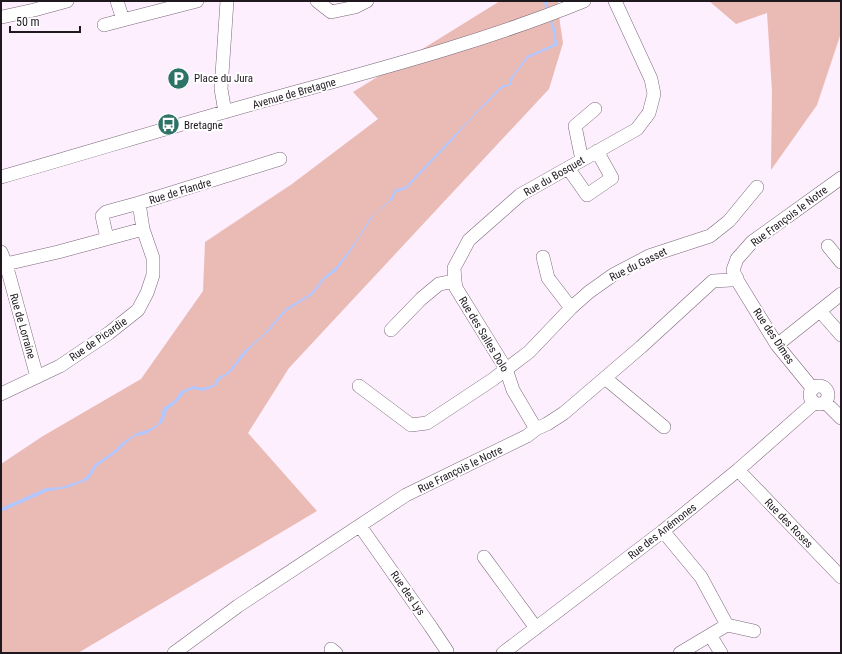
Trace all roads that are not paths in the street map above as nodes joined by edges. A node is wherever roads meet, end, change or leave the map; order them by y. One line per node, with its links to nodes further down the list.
1 (66, 1): 9 (street)
2 (117, 1): 10 (street)
3 (197, 1): 10 (street)
4 (227, 1): 13 (street)
5 (317, 1): 6 (street)
6 (367, 1)
7 (584, 1): 13 (street, Avenue de Bretagne)
8 (615, 1): 14 (street, Rue du Bosquet)
9 (1, 16)
10 (123, 20): 11 (street)
11 (104, 25)
12 (595, 109): 16 (street)
13 (225, 112): 18 (street, Avenue de Bretagne)
14 (597, 151): 16 (street, Rue du Bosquet); 17 (street)
15 (280, 160): 21 (street, Rue de Flandre)
16 (582, 160): 17 (street, Rue du Bosquet)
17 (568, 168): 29 (street, Rue du Bosquet)
18 (1, 177)
19 (841, 178): 28 (street, Rue François le Notre)
20 (757, 187): 31 (street, Rue du Gasset)
21 (139, 203): 22 (street, Rue de Picardie); 23 (street, Rue de Flandre)
22 (143, 228): 23 (street); 37 (street, Rue de Picardie)
23 (107, 238): 26 (street)
24 (828, 246): 27 (street)
25 (543, 257): 31 (street)
26 (3, 258): 37 (street, Rue de Lorraine)
27 (841, 262)
28 (737, 279): 35 (street, Rue des Dîmes); 38 (street, Rue François le Notre)
29 (455, 281): 33 (street); 36 (street, Rue des Salles Dolo)
30 (841, 294): 32 (street)
31 (571, 308): 36 (street, Rue du Gasset)
32 (820, 311): 34 (street); 35 (street)
33 (391, 330)
34 (841, 335)
35 (777, 345): 41 (street, Rue des Dîmes)
36 (506, 369): 39 (street, Rue du Gasset); 44 (street, Rue des Salles Dolo)
37 (37, 377): 40 (street, Rue de Picardie)
38 (605, 378): 43 (street); 44 (street, Rue François le Notre)
39 (359, 386)
40 (1, 394)
41 (820, 402): 42 (street); 45 (street, Rue des Anémones)
42 (841, 418)
43 (664, 427)
44 (536, 429): 46 (street, Rue François le Notre)
45 (738, 470): 47 (street, Rue des Anémones); 49 (street, Rue des Roses)
46 (360, 526): 54 (street, Rue des Lys); 55 (street, Rue François le Notre)
47 (663, 531): 50 (street); 51 (street, Rue des Anémones)
48 (484, 557): 51 (street)
49 (841, 577)
50 (726, 624): 52 (street); 53 (street)
51 (536, 628): 56 (street, Rue des Anémones)
52 (754, 631)
53 (710, 635): 57 (street); 58 (street)
54 (450, 652)
55 (174, 653)
56 (504, 653)
57 (680, 653)
58 (721, 653)

